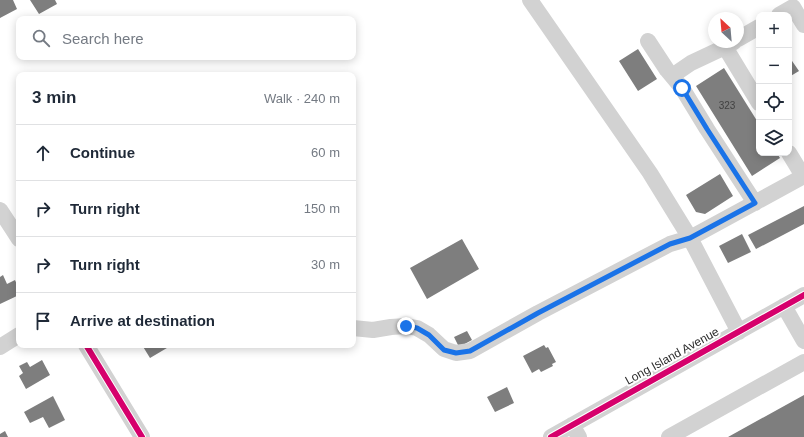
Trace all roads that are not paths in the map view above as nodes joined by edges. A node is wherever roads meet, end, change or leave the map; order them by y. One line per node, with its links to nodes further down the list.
1 (530, 0): 16 (street)
2 (784, 12): 3 (street)
3 (804, 25)
4 (756, 29): 5 (street)
5 (744, 36)
6 (648, 41): 9 (street)
7 (722, 48): 9 (street)
8 (734, 48): 10 (street)
9 (672, 76): 13 (street)
10 (756, 96)
11 (791, 156): 12 (street)
12 (804, 176): 13 (street)
13 (755, 203): 16 (street)
14 (0, 210): 15 (street)
15 (16, 234)
16 (690, 238): 19 (street); 20 (street)
17 (804, 295): 18 (street, Long Island Avenue)
18 (784, 306): 20 (street, Long Island Avenue); 22 (street)
19 (356, 328)
20 (739, 332): 26 (street, Long Island Avenue)
21 (16, 337): 23 (street)
22 (804, 341)
23 (0, 347)
24 (88, 348): 27 (street)
25 (804, 362): 29 (street)
26 (576, 431): 28 (street, Long Island Avenue)
27 (142, 437)
28 (551, 437)
29 (669, 437)

